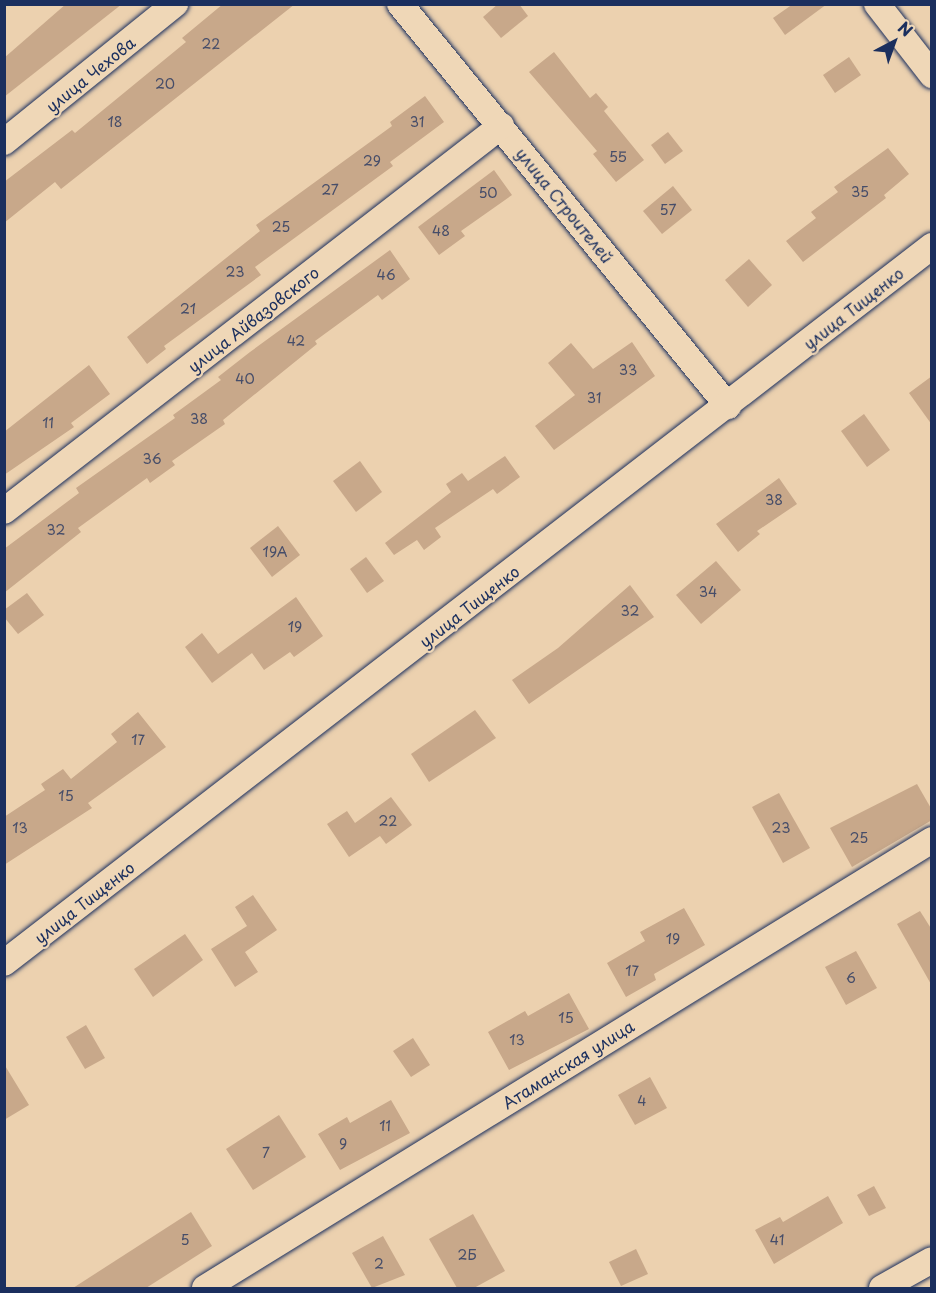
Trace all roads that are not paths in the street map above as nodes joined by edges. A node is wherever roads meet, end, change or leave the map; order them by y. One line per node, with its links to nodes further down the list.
1 (175, 4): 6 (street, улица Чехова)
2 (400, 4): 5 (street, улица Строителей)
3 (877, 4): 4 (street)
4 (932, 75)
5 (501, 126): 8 (street, улица Строителей); 9 (street, улица Айвазовского)
6 (4, 142)
7 (932, 246): 8 (street, улица Тищенко)
8 (728, 406): 11 (street, улица Тищенко)
9 (4, 511)
10 (932, 840): 13 (street, Атаманская улица)
11 (4, 963)
12 (932, 1260): 14 (street)
13 (204, 1288)
14 (882, 1288)

